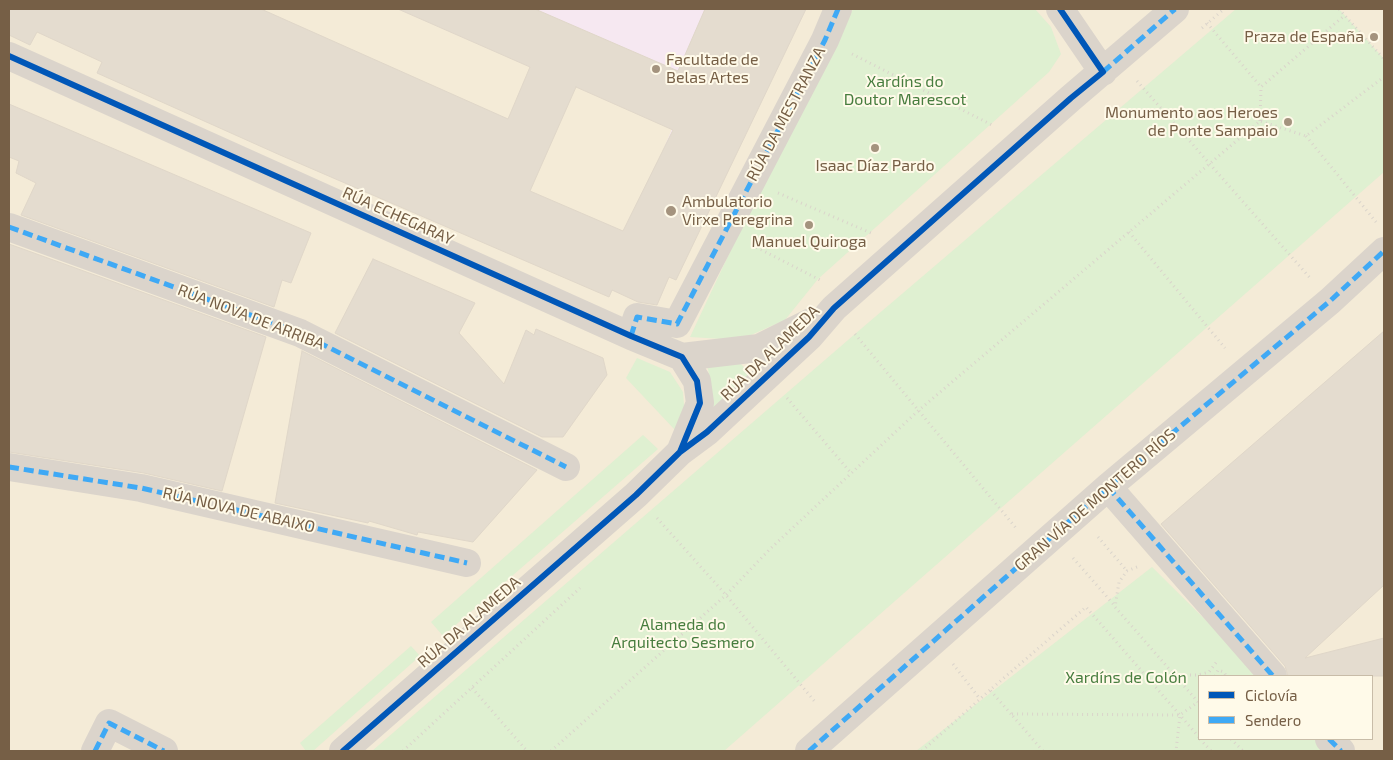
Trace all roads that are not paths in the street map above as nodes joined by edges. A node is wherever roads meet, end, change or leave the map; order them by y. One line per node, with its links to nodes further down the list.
1 (838, 9): 9 (street, RÚA DA MESTRANZA)
2 (1060, 9): 5 (street)
3 (1175, 9): 5 (street, RÚA DA ALAMEDA)
4 (9, 56): 9 (street, RÚA ECHEGARAY)
5 (1103, 72): 8 (street, RÚA DA ALAMEDA)
6 (9, 227): 13 (street, RÚA NOVA DE ARRIBA)
7 (1384, 251): 14 (street, GRAN VÍA DE MONTERO RÍOS)
8 (834, 308): 10 (street, RÚA ECHEGARAY); 11 (street, RÚA DA ALAMEDA)
9 (631, 336): 10 (street, RÚA ECHEGARAY)
10 (682, 357): 11 (street)
11 (680, 452): 20 (street, RÚA DA ALAMEDA)
12 (9, 467): 15 (street, RÚA NOVA DE ABAIXO)
13 (566, 467)
14 (1108, 487): 16 (street); 21 (street, GRAN VÍA DE MONTERO RÍOS)
15 (467, 563)
16 (1272, 675)
17 (1330, 740): 22 (street)
18 (95, 751): 19 (street)
19 (164, 751)
20 (343, 751)
21 (808, 751)
22 (1341, 751)

